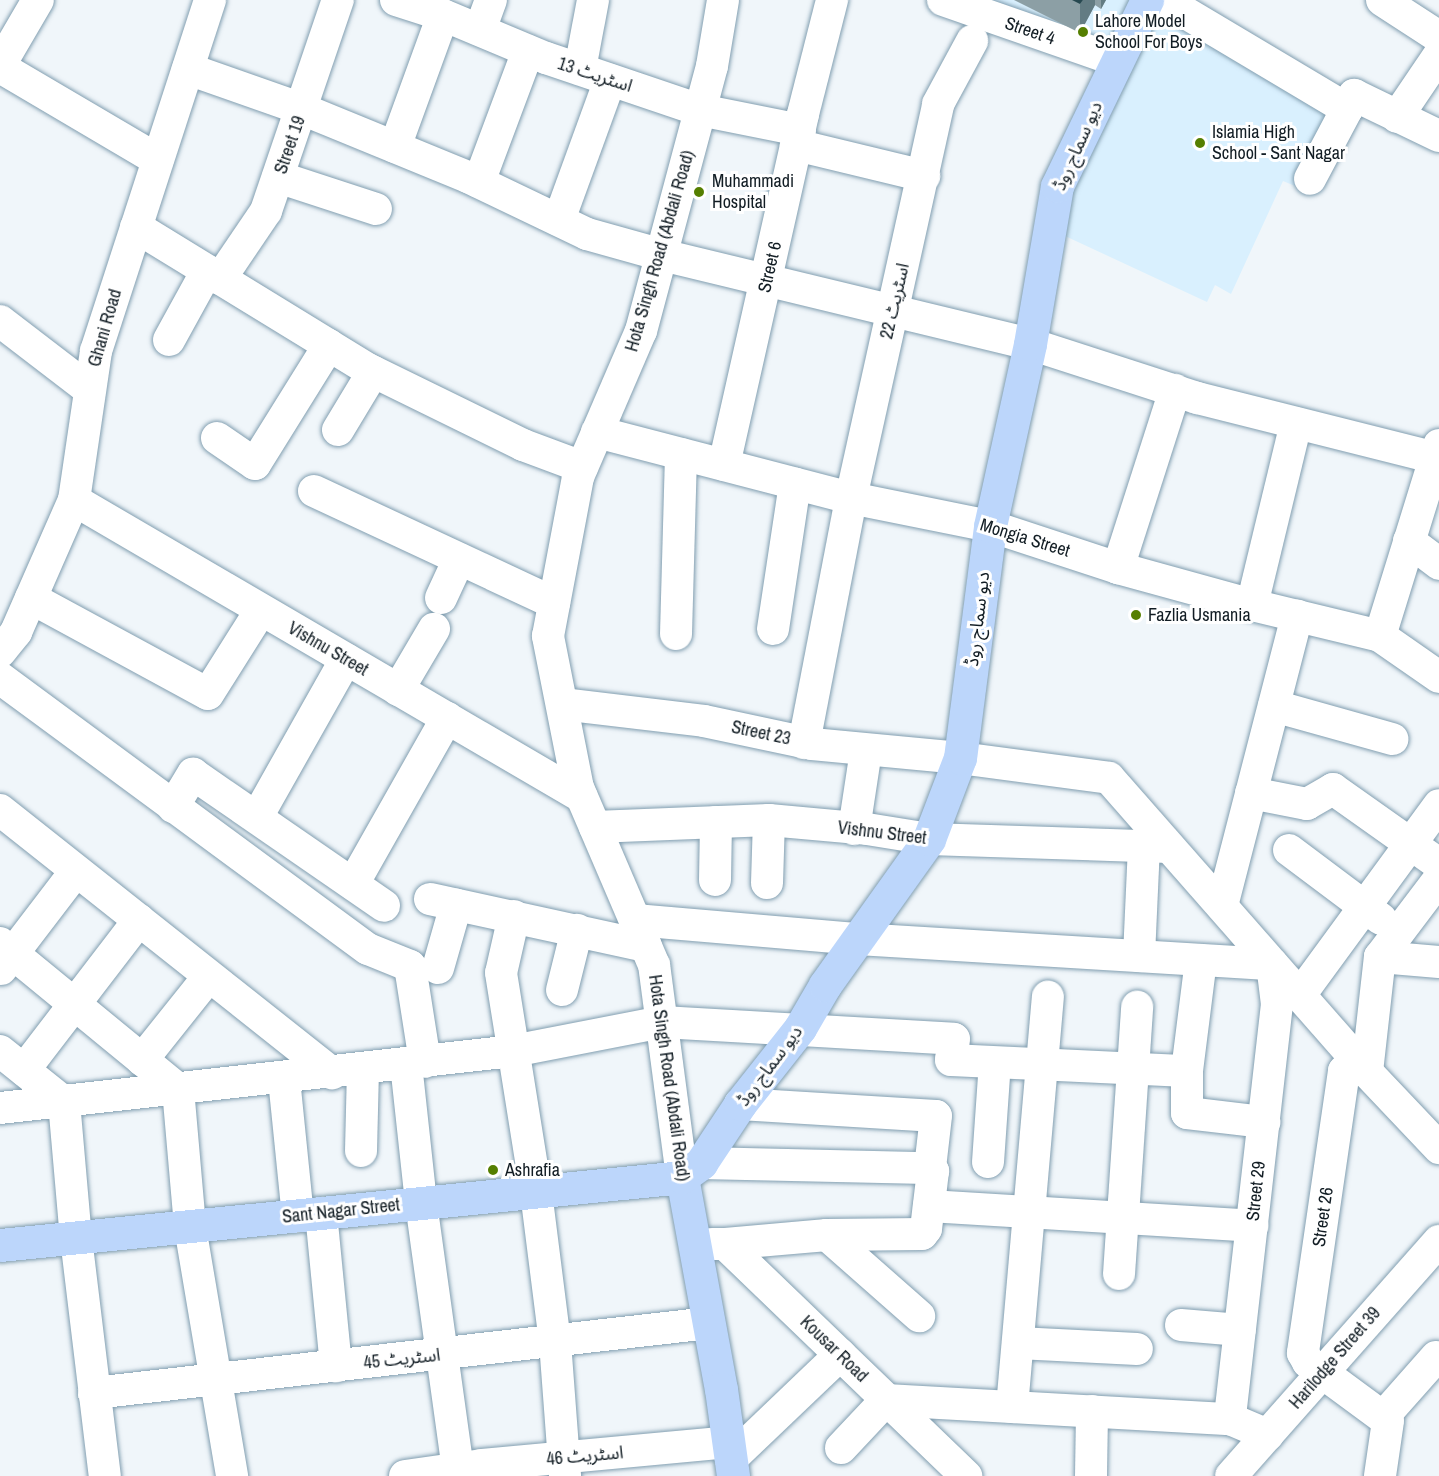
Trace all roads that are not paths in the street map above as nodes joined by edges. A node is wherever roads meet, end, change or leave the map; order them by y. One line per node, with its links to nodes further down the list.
1 (38, 0): 20 (street)
2 (210, 0): 21 (street, Ghani Road)
3 (338, 0): 24 (street, Street 19)
4 (396, 0): 13 (street, اسٹریٹ 13)
5 (491, 0): 14 (street)
6 (593, 0): 22 (street)
7 (723, 0): 26 (street, Hota Singh Road (Abdali Road))
8 (832, 0): 29 (street, Street 6)
9 (943, 0): 19 (street, Street 4)
10 (1147, 0): 19 (main road, دیو سماج روڈ)
11 (1164, 0): 25 (street)
12 (1382, 0): 15 (street)
13 (443, 15): 14 (street, اسٹریٹ 13); 30 (street)
14 (480, 30): 17 (street, اسٹریٹ 13)
15 (1439, 37)
16 (972, 41): 32 (street, اسٹریٹ 22)
17 (528, 51): 22 (street, اسٹریٹ 13); 35 (street)
18 (1439, 55): 27 (street)
19 (1118, 61): 45 (main road, دیو سماج روڈ)
20 (0, 66): 31 (street)
21 (188, 69): 24 (street); 31 (street, Ghani Road)
22 (580, 69): 23 (street, اسٹریٹ 13)
23 (610, 80): 26 (street, اسٹریٹ 13); 37 (street)
24 (302, 109): 30 (street); 33 (street, Street 19)
25 (1347, 109): 27 (street); 34 (street)
26 (700, 110): 29 (street, اسٹریٹ 13); 39 (street, Hota Singh Road (Abdali Road))
27 (1397, 117): 28 (street)
28 (1439, 136)
29 (798, 138): 32 (street, اسٹریٹ 13); 41 (street, Street 6)
30 (395, 147): 35 (street)
31 (158, 160): 38 (street, Ghani Road)
32 (924, 176): 42 (street, اسٹریٹ 22)
33 (278, 177): 36 (street); 40 (street, Street 19)
34 (1310, 179)
35 (479, 182): 37 (street)
36 (375, 209)
37 (559, 220): 39 (street)
38 (136, 228): 40 (street); 48 (street, Ghani Road)
39 (662, 255): 41 (street); 52 (street, Hota Singh Road (Abdali Road))
40 (214, 275): 44 (street, Street 19); 46 (street)
41 (767, 280): 42 (street); 56 (street, Street 6)
42 (893, 310): 45 (street); 60 (street, اسٹریٹ 22)
43 (0, 321): 48 (street)
44 (169, 340)
45 (1030, 344): 49 (street); 62 (main road, دیو سماج روڈ)
46 (329, 345): 47 (street); 53 (street)
47 (373, 372): 51 (street); 57 (street)
48 (90, 390): 61 (street, Ghani Road)
49 (1175, 390): 50 (street); 66 (street)
50 (1296, 423): 55 (street); 70 (street)
51 (338, 430)
52 (597, 432): 54 (street, Mongia Street); 57 (street, Hota Singh Road (Abdali Road))
53 (216, 438)
54 (681, 454): 56 (street, Mongia Street); 75 (street)
55 (1438, 454): 63 (street)
56 (724, 465): 58 (street, Mongia Street)
57 (582, 467): 69 (street, Hota Singh Road (Abdali Road))
58 (795, 484): 60 (street, Mongia Street); 74 (street)
59 (314, 491): 64 (street)
60 (851, 498): 62 (street, Mongia Street); 86 (street, اسٹریٹ 22)
61 (74, 500): 67 (street, Ghani Road); 71 (street, Vishnu Street)
62 (990, 526): 66 (street, Mongia Street); 88 (main road, دیو سماج روڈ)
63 (1409, 541): 65 (street); 76 (street)
64 (459, 559): 68 (street); 69 (street)
65 (1439, 564)
66 (1118, 568): 70 (street, Mongia Street)
67 (31, 597): 71 (street); 77 (street, Ghani Road)
68 (441, 598)
69 (554, 603): 82 (street, Hota Singh Road (Abdali Road))
70 (1252, 605): 72 (street, Mongia Street)
71 (261, 610): 78 (street, Vishnu Street)
72 (1298, 616): 76 (street, Mongia Street); 83 (street)
73 (434, 629): 81 (street)
74 (773, 629)
75 (676, 634)
76 (1380, 636): 79 (street, Mongia Street)
77 (2, 648)
78 (346, 659): 81 (street, Vishnu Street); 93 (street)
79 (1439, 677)
80 (0, 678): 92 (street)
81 (398, 690): 84 (street, Vishnu Street)
82 (562, 705): 86 (street, Street 23); 90 (street, Hota Singh Road (Abdali Road))
83 (1274, 706): 85 (street); 89 (street)
84 (447, 718): 90 (street, Vishnu Street); 108 (street)
85 (1392, 739)
86 (804, 742): 87 (street, Street 23)
87 (866, 751): 88 (street, Street 23); 98 (street)
88 (960, 758): 99 (main road, دیو سماج روڈ); 101 (street, Street 23)
89 (1251, 793): 100 (street); 110 (street)
90 (582, 797): 97 (street, Hota Singh Road (Abdali Road))
91 (1439, 805): 100 (street)
92 (173, 807): 93 (street); 136 (street)
93 (257, 817): 108 (street)
94 (769, 820): 95 (street, Vishnu Street); 98 (street, Vishnu Street); 107 (street)
95 (716, 822): 97 (street, Vishnu Street); 106 (street)
96 (4, 823): 104 (street)
97 (595, 827): 116 (street, Hota Singh Road (Abdali Road))
98 (854, 829): 99 (street, Vishnu Street)
99 (929, 839): 101 (street, Vishnu Street); 117 (main road, دیو سماج روڈ)
100 (1410, 844): 103 (street); 111 (street)
101 (1156, 846): 110 (street, Street 23); 119 (street)
102 (1289, 850): 111 (street)
103 (1439, 864)
104 (76, 870): 113 (street); 118 (street)
105 (1439, 879): 115 (street)
106 (715, 880)
107 (766, 883)
108 (353, 884): 109 (street)
109 (384, 906)
110 (1222, 906): 123 (street, Street 23)
111 (1365, 907): 115 (street); 127 (street)
112 (514, 916): 114 (street); 124 (street); 134 (street)
113 (139, 920): 125 (street); 129 (street)
114 (577, 930): 116 (street); 126 (street)
115 (1399, 932): 120 (street)
116 (640, 933): 117 (street); 131 (street, Hota Singh Road (Abdali Road))
117 (858, 939): 119 (street); 132 (main road, دیو سماج روڈ)
118 (4, 955): 129 (street)
119 (1139, 956): 121 (street)
120 (1380, 957): 122 (street); 139 (street)
121 (1201, 960): 123 (street); 143 (street)
122 (1439, 962)
123 (1272, 964): 127 (street, Street 23); 150 (street, Street 29)
124 (438, 968)
125 (209, 976): 135 (street); 144 (street)
126 (562, 990)
127 (1300, 995): 139 (street, Street 23)
128 (1048, 998): 138 (street)
129 (74, 1004): 135 (street); 141 (street)
130 (1137, 1007): 140 (street)
131 (662, 1022): 132 (street); 134 (street); 155 (street, Hota Singh Road (Abdali Road))
132 (800, 1028): 137 (street); 148 (main road, دیو سماج روڈ)
133 (0, 1050): 141 (street)
134 (513, 1051): 136 (street); 156 (street)
135 (142, 1060): 146 (street)
136 (416, 1063): 142 (street); 157 (street)
137 (995, 1063): 138 (street); 153 (street)
138 (1042, 1065): 140 (street); 159 (street)
139 (1362, 1066): 151 (street, Street 23); 181 (street, Street 26)
140 (1134, 1068): 143 (street); 161 (street)
141 (24, 1070): 147 (street)
142 (363, 1070): 144 (street); 152 (street)
143 (1187, 1071): 150 (street)
144 (332, 1073): 145 (street)
145 (284, 1078): 146 (street); 160 (street)
146 (178, 1089): 147 (street); 163 (street)
147 (64, 1102): 149 (street); 165 (street)
148 (740, 1104): 154 (street); 155 (main road, دیو سماج روڈ)
149 (0, 1108)
150 (1264, 1122): 162 (street, Street 29)
151 (1439, 1148)
152 (361, 1151)
153 (988, 1162)
154 (930, 1168): 155 (street); 158 (street)
155 (692, 1170): 156 (main road, Sant Nagar Street); 168 (main road, Hota Singh Road (Abdali Road))
156 (536, 1192): 157 (main road, Sant Nagar Street); 174 (street)
157 (421, 1203): 160 (main road, Sant Nagar Street); 177 (street)
158 (929, 1206): 159 (street); 164 (street)
159 (1030, 1213): 161 (street); 175 (street)
160 (309, 1215): 163 (main road, Sant Nagar Street); 180 (street)
161 (1122, 1219): 162 (street); 169 (street)
162 (1252, 1226): 173 (street, Street 29)
163 (190, 1227): 165 (main road, Sant Nagar Street); 182 (street)
164 (827, 1235): 168 (street); 170 (street)
165 (76, 1238): 167 (main road, Sant Nagar Street); 183 (street)
166 (1439, 1241): 181 (street, Harilodge Street 39)
167 (0, 1245)
168 (709, 1245): 171 (main road, Hota Singh Road (Abdali Road)); 178 (street, Kousar Road)
169 (1119, 1274)
170 (919, 1316)
171 (709, 1323): 174 (street, اسٹریٹ 45); 191 (main road, Hota Singh Road (Abdali Road))
172 (1180, 1325): 173 (street)
173 (1240, 1330): 188 (street, Street 29)
174 (555, 1342): 177 (street, اسٹریٹ 45); 192 (street)
175 (1018, 1342): 176 (street); 185 (street)
176 (1137, 1349)
177 (441, 1355): 180 (street, اسٹریٹ 45); 193 (street)
178 (840, 1355): 184 (street, Kousar Road); 191 (street)
179 (1436, 1357): 187 (street)
180 (336, 1366): 182 (street, اسٹریٹ 45)
181 (1322, 1371): 187 (street); 189 (street, Harilodge Street 39)
182 (215, 1379): 183 (street, اسٹریٹ 45); 195 (street)
183 (94, 1393): 194 (street)
184 (886, 1400): 185 (street); 190 (street); 197 (street, Kousar Road)
185 (1012, 1407): 186 (street)
186 (1092, 1411): 188 (street); 198 (street)
187 (1383, 1417): 200 (street)
188 (1230, 1419): 189 (street)
189 (1268, 1435): 199 (street, Harilodge Street 39)
190 (841, 1448)
191 (731, 1459): 192 (street, اسٹریٹ 46)
192 (564, 1467): 193 (street, اسٹریٹ 46)
193 (474, 1470): 196 (street, اسٹریٹ 46)
194 (105, 1476)
195 (232, 1476)
196 (405, 1476)
197 (966, 1476)
198 (1091, 1476)
199 (1231, 1476)
200 (1380, 1476)

